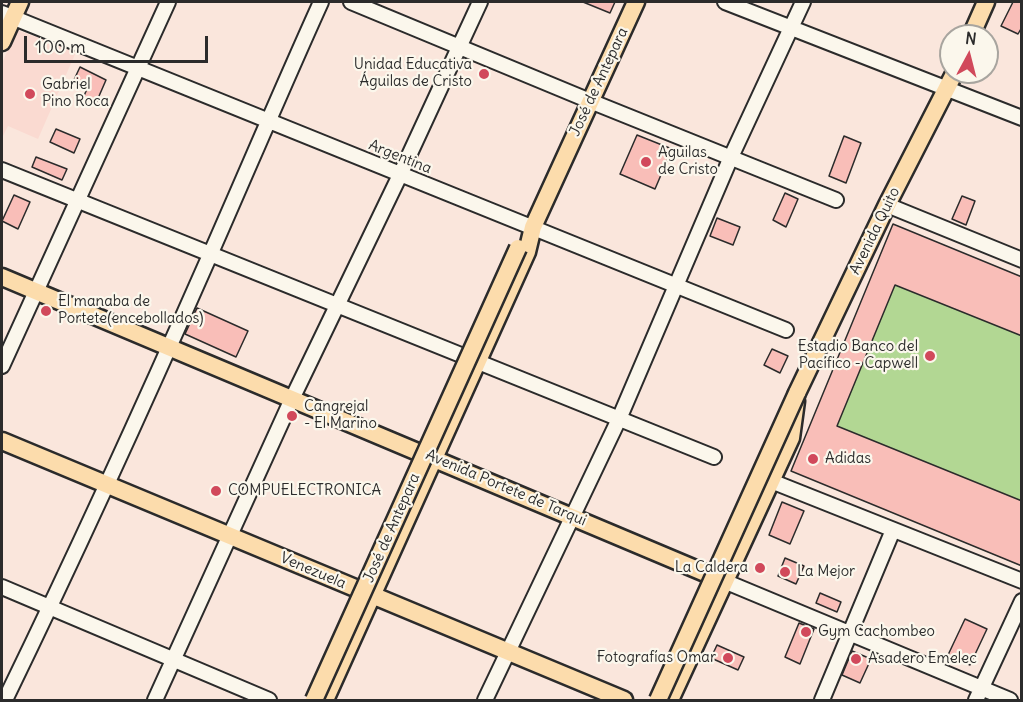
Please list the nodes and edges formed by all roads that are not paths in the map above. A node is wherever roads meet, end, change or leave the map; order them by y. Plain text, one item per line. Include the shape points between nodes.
1 (20, 2) edge
2 (168, 2) edge
3 (321, 2) edge
4 (351, 2) edge
5 (480, 2) edge
6 (636, 2) edge
7 (726, 2) edge
8 (803, 2) edge
9 (986, 2) edge
10 (6, 13) edge
11 (976, 24) edge
12 (791, 28) junction
13 (2, 42) edge
14 (459, 47) junction
15 (137, 68) junction
16 (950, 84) edge
17 (948, 88) junction
18 (590, 101) junction
19 (1022, 118) edge
20 (267, 121) junction
21 (731, 156) junction
22 (2, 170) edge
23 (400, 175) junction
24 (836, 200) dead end
25 (77, 201) junction
26 (887, 205) junction
27 (533, 227) junction
28 (210, 254) junction
29 (1022, 260) edge
30 (2, 277) edge
31 (676, 286) junction
32 (35, 292) junction
33 (336, 305) junction
34 (786, 330) dead end
35 (168, 347) junction
36 (477, 362) junction
37 (2, 366) edge
38 (797, 392) junction
39 (292, 399) junction
40 (619, 419) junction
41 (2, 441) edge
42 (714, 457) dead end
43 (435, 458) junction
44 (771, 481) junction
45 (106, 485) junction
46 (572, 516) junction
47 (893, 530) junction
48 (229, 536) junction
49 (724, 581) junction
50 (1022, 581) edge
51 (2, 586) edge
52 (372, 596) junction
53 (1022, 601) edge
54 (50, 607) junction
55 (850, 633) junction
56 (507, 652) junction
57 (174, 659) junction
58 (979, 694) edge
59 (5, 700) edge
60 (155, 700) edge
61 (269, 700) edge
62 (314, 700) edge
63 (325, 700) edge
64 (485, 700) edge
65 (624, 700) edge
66 (658, 700) edge
67 (670, 700) edge
68 (822, 700) edge
69 (1010, 700) edge

1 - 10 main road
2 - 15 street
3 - 20 street
4 - 14 street
5 - 14 street
6 - 18 main road, José de Antepara
7 - 12 street
8 - 12 street
9 - 11 main road
10 - 13 main road
10 - 15 street, Argentina
12 - 17 street
12 - 21 street
14 - 18 street
14 - 23 street
15 - 20 street, Argentina
15 - 25 street
16 - 17 main road, Avenida Quito
17 - 19 street
17 - 26 main road, Avenida Quito
18 - 21 street
18 - 27 main road, José de Antepara
20 - 23 street, Argentina
20 - 28 street
21 - 24 street
21 - 31 street
22 - 25 street
23 - 27 street, Argentina
23 - 33 street
25 - 28 street
25 - 32 street
26 - 29 street
26 - 38 main road, Avenida Quito
27 - 31 street, Argentina
27 - 36 main road, José de Antepara via 528,252
27 - 62 main road, José de Antepara, bridge via 518,248
28 - 33 street
28 - 35 street
30 - 32 main road, Avenida Portete de Tarqui
31 - 34 street, Argentina
31 - 40 street
32 - 35 main road, Avenida Portete de Tarqui
32 - 37 street
33 - 36 street
33 - 39 street
35 - 39 main road, Avenida Portete de Tarqui
35 - 45 street
36 - 40 street
36 - 43 main road, José de Antepara
38 - 44 main road, Avenida Quito via 791,438
38 - 66 main road, Avenida Quito, bridge
39 - 43 main road, Avenida Portete de Tarqui
39 - 48 street
40 - 42 street
40 - 46 street
41 - 45 main road, Venezuela
43 - 46 main road, Avenida Portete de Tarqui
43 - 52 main road, José de Antepara
44 - 47 street
44 - 49 main road, Avenida Quito
45 - 48 main road, Venezuela
45 - 54 street
46 - 49 main road, Avenida Portete de Tarqui
46 - 56 street
47 - 50 street
47 - 55 street
48 - 52 main road, Venezuela
48 - 57 street
49 - 55 street, Avenida Portete de Tarqui
49 - 67 main road, Avenida Quito
51 - 54 street
52 - 56 main road, Venezuela
52 - 63 main road, José de Antepara
53 - 58 street
54 - 57 street
54 - 59 street
55 - 58 street, Avenida Portete de Tarqui
55 - 68 street
56 - 64 street
56 - 65 main road, Venezuela
57 - 60 street
57 - 61 street
58 - 69 street, Avenida Portete de Tarqui

